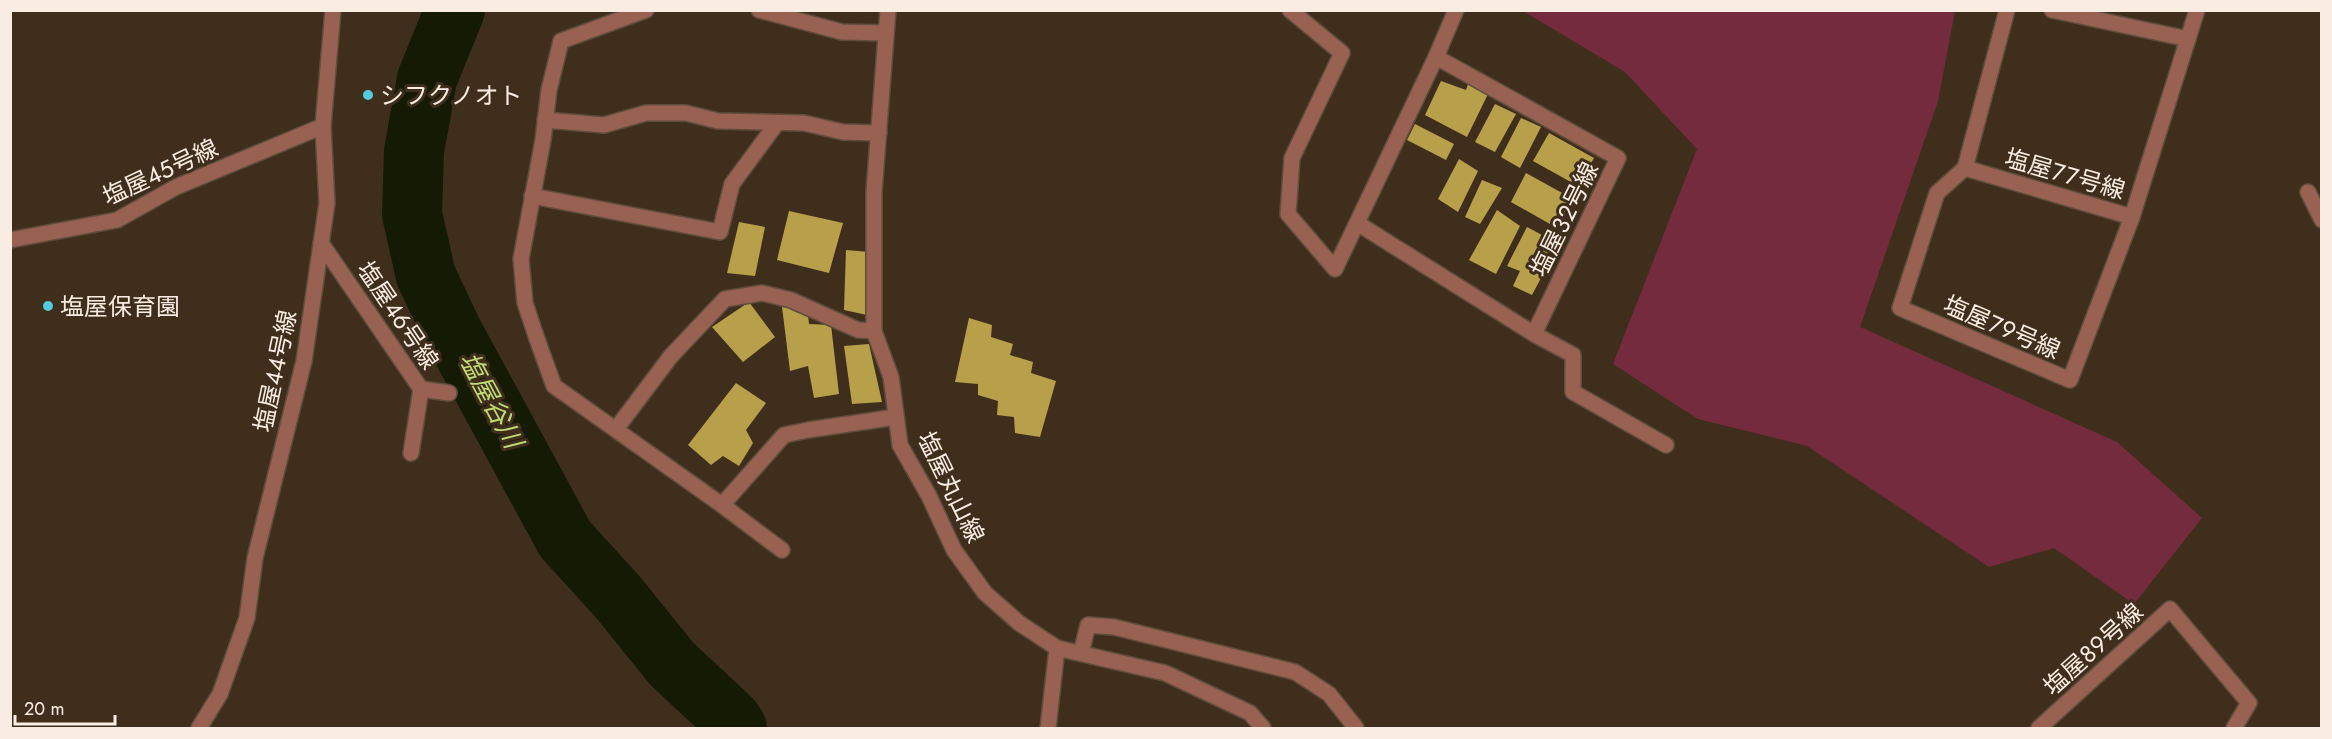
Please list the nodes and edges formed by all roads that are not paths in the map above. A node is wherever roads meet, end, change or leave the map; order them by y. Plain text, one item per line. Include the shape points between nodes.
1 (333, 10) edge
2 (646, 10) edge
3 (759, 10) edge
4 (888, 10) edge
5 (1290, 10) edge
6 (1456, 10) edge
7 (2007, 10) edge
8 (2052, 10) edge
9 (2197, 10) edge
10 (886, 33) junction
11 (2188, 39) junction
12 (1436, 57) junction
13 (545, 120) junction
14 (777, 123) junction
15 (323, 126) junction
16 (879, 133) junction
17 (1965, 168) junction
18 (2308, 192) dead end
19 (532, 196) junction
20 (2132, 217) junction
21 (2322, 220) edge
22 (1357, 223) junction
23 (10, 240) edge
24 (321, 243) junction
25 (874, 331) junction
26 (1534, 334) junction
27 (421, 389) junction
28 (449, 393) dead end
29 (897, 417) junction
30 (616, 429) junction
31 (1666, 445) dead end
32 (411, 453) dead end
33 (722, 506) junction
34 (782, 550) dead end
35 (1057, 648) junction
36 (1081, 653) junction
37 (200, 729) edge
38 (1048, 729) edge
39 (1263, 729) edge
40 (1356, 729) edge
41 (2039, 729) edge
42 (2234, 729) edge

1 - 15 street, 塩屋４４号線
2 - 13 street via 561,41
3 - 10 street via 842,32
4 - 10 street, 塩屋丸山線
5 - 22 street via 1342,53 1292,158 1288,214 1335,268
6 - 12 street
7 - 17 street
8 - 11 street
9 - 11 street, 塩屋７７号線
10 - 16 street, 塩屋丸山線
11 - 20 street, 塩屋７７号線
12 - 22 street
12 - 26 street, 塩屋３２号線 via 1618,158
13 - 14 street via 604,125 646,113 686,113 718,121
13 - 19 street
14 - 16 street
14 - 19 street via 732,184 720,232
15 - 23 street, 塩屋４５号線 via 176,187 117,220
15 - 24 street, 塩屋４４号線 via 327,203
16 - 25 street, 塩屋丸山線 via 874,192
17 - 20 street, 塩屋７７号線
17 - 20 street, 塩屋７９号線 via 1937,193 1900,308 2070,380
18 - 21 street
19 - 30 street via 521,259 525,303 554,386
22 - 26 street
24 - 27 street, 塩屋４６号線
24 - 37 street, 塩屋４４号線 via 304,361 255,558 247,618 220,694
25 - 29 street, 塩屋丸山線 via 891,377
25 - 30 street via 858,330 790,300 762,293 725,300 671,356
26 - 31 street via 1573,355 1573,392
27 - 28 street
27 - 32 street, 塩屋４６号線
29 - 33 street via 784,435
29 - 35 street, 塩屋丸山線 via 900,445 954,550 985,593
30 - 33 street
33 - 34 street
35 - 36 street, 塩屋丸山線
35 - 38 street
36 - 39 street, 塩屋丸山線 via 1165,673 1250,713
36 - 40 street via 1088,625 1105,626 1295,672 1329,694
41 - 42 street, 塩屋８９号線 via 2170,609 2249,703

